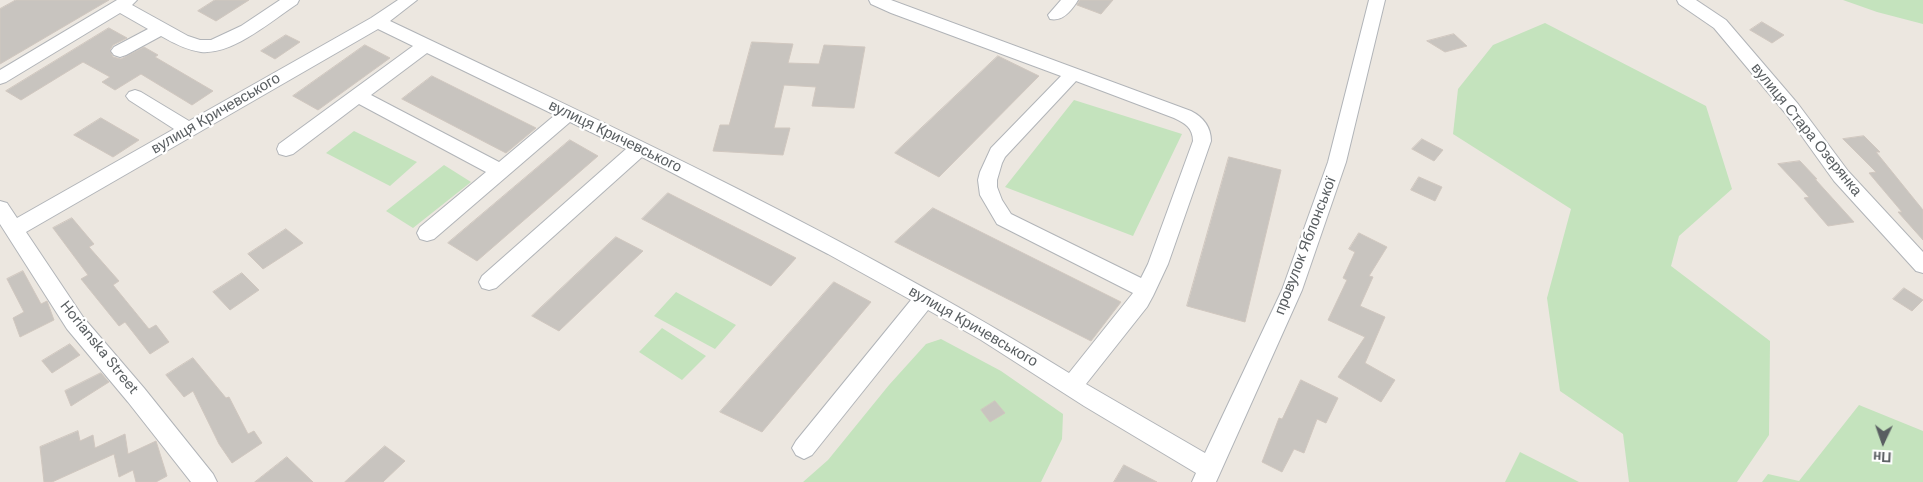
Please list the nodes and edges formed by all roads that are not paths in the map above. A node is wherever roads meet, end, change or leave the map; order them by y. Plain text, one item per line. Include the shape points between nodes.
1 (291, 0) edge
2 (409, 0) edge
3 (877, 0) edge
4 (1070, 0) edge
5 (1377, 0) edge
6 (1685, 0) edge
7 (125, 3) edge
8 (1056, 15) dead end
9 (377, 22) junction
10 (161, 29) junction
11 (425, 46) junction
12 (120, 51) dead end
13 (1074, 73) junction
14 (0, 78) edge
15 (135, 96) dead end
16 (358, 96) junction
17 (568, 114) junction
18 (188, 129) junction
19 (640, 148) junction
20 (286, 149) dead end
21 (500, 171) junction
22 (0, 208) edge
23 (14, 229) junction
24 (427, 233) dead end
25 (1923, 265) edge
26 (489, 282) dead end
27 (1146, 290) junction
28 (925, 298) junction
29 (1071, 386) junction
30 (804, 448) dead end
31 (1208, 475) edge
32 (205, 482) edge

1 - 10 street via 218,45 201,47
2 - 9 street
3 - 13 street
4 - 8 street
5 - 31 street, провулок Яблонської via 1337,162 1318,217 1292,290
6 - 25 street, вулиця Стара Озерянка via 1720,24 1842,176
7 - 10 street
7 - 14 street
9 - 11 street, вулиця Кричевського
9 - 18 street, вулиця Кричевського
10 - 12 street
11 - 16 street
11 - 17 street, вулиця Кричевського
13 - 27 street via 1180,113 1196,122 1203,135
13 - 27 street via 998,153 989,169 986,186 992,203 1004,219
15 - 18 street
16 - 20 street
16 - 21 street
17 - 19 street, вулиця Кричевського
17 - 21 street
18 - 23 street, вулиця Кричевського
19 - 26 street
19 - 28 street, вулиця Кричевського
21 - 24 street
22 - 23 street, Horianska Street
23 - 32 street, Horianska Street via 75,323
27 - 29 street via 1137,307
28 - 29 street, вулиця Кричевського
28 - 30 street
29 - 31 street, вулиця Кричевського

